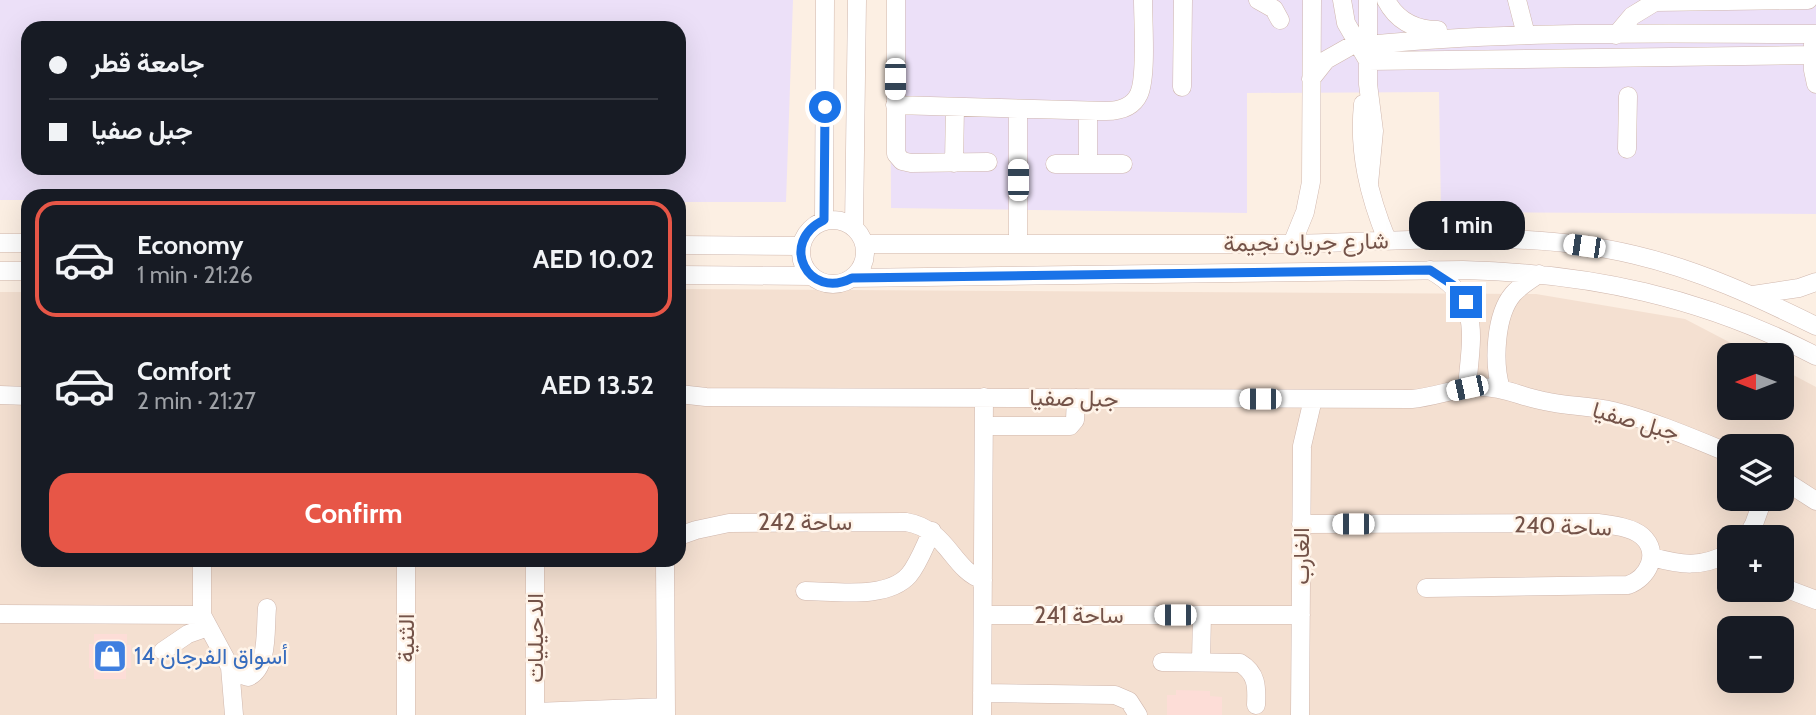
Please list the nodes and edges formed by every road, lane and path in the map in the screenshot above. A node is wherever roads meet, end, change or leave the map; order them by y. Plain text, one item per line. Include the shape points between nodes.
1 (825, 0) edge
2 (857, 0) edge
3 (896, 0) edge
4 (1143, 0) edge
5 (1183, 0) edge
6 (1312, 0) edge
7 (1342, 0) edge
8 (1367, 0) edge
9 (1386, 0) edge
10 (1517, 0) edge
11 (1808, 0) edge
12 (1262, 1) edge
13 (1280, 20) dead end
14 (1814, 34) edge
15 (1526, 35) junction
16 (1616, 35) junction
17 (1497, 36) junction
18 (1364, 50) junction
19 (1814, 55) edge
20 (1311, 79) junction
21 (1816, 84) edge
22 (1182, 87) dead end
23 (1628, 96) dead end
24 (895, 105) junction
25 (954, 107) junction
26 (1018, 109) junction
27 (1088, 111) junction
28 (1627, 149) dead end
29 (988, 162) dead end
30 (954, 163) junction
31 (1055, 164) dead end
32 (1088, 164) junction
33 (1123, 164) dead end
34 (824, 220) junction
35 (854, 227) junction
36 (1387, 240) junction
37 (0, 243) edge
38 (21, 243) edge
39 (864, 244) junction
40 (1018, 244) junction
41 (1292, 244) junction
42 (686, 245) edge
43 (801, 246) junction
44 (1430, 270) junction
45 (0, 271) edge
46 (21, 271) edge
47 (1539, 274) junction
48 (686, 275) edge
49 (812, 276) junction
50 (852, 278) junction
51 (1816, 282) edge
52 (1753, 295) junction
53 (1816, 326) edge
54 (1816, 356) edge
55 (1467, 388) junction
56 (1501, 388) junction
57 (0, 395) edge
58 (686, 395) edge
59 (21, 396) edge
60 (984, 397) junction
61 (1076, 398) junction
62 (1313, 399) junction
63 (984, 426) junction
64 (1717, 448) edge
65 (1794, 487) edge
66 (1816, 501) edge
67 (1301, 524) junction
68 (932, 531) junction
69 (686, 534) edge
70 (1651, 557) junction
71 (1717, 558) edge
72 (202, 567) edge
73 (406, 567) edge
74 (535, 567) edge
75 (665, 567) edge
76 (983, 580) junction
77 (1426, 588) dead end
78 (805, 591) dead end
79 (1794, 592) edge
80 (1816, 600) edge
81 (267, 608) dead end
82 (0, 614) edge
83 (983, 615) junction
84 (1202, 615) junction
85 (1301, 615) junction
86 (205, 621) junction
87 (163, 652) dead end
88 (1201, 661) junction
89 (1162, 662) dead end
90 (230, 667) junction
91 (982, 693) junction
92 (1256, 705) dead end
93 (666, 711) edge
94 (535, 713) edge
95 (233, 715) edge
96 (406, 715) edge
97 (982, 715) edge
98 (1138, 715) edge
99 (1300, 715) edge

1 - 34 street
2 - 35 street
3 - 24 street
4 - 27 street via 1139,93 1122,109
5 - 22 street
6 - 20 street
7 - 18 street via 1346,23
8 - 18 street
9 - 17 street via 1399,18 1418,28
10 - 15 street
11 - 16 street via 1655,2 1632,16
12 - 13 street
14 - 16 street
14 - 19 street
15 - 16 street
15 - 17 street
17 - 18 street via 1442,37
18 - 19 street
18 - 20 street via 1345,47 1326,60
18 - 36 street via 1368,84 1361,131 1363,158 1372,204
19 - 21 street
20 - 41 street via 1310,192
23 - 28 street
24 - 25 street
24 - 30 street via 898,158 911,163
25 - 26 street
25 - 30 street
26 - 27 street
26 - 40 street
27 - 32 street
29 - 30 street
31 - 32 street
32 - 33 street
34 - 35 street via 840,220
34 - 43 street via 809,230
35 - 39 street
36 - 41 street, شارع جريان نجيمة
36 - 52 street, شارع جريان نجيمة via 1523,240 1601,248 1671,264
37 - 38 street
39 - 40 street, شارع جريان نجيمة
39 - 50 street via 863,263
40 - 41 street, شارع جريان نجيمة
42 - 43 street
43 - 49 street via 802,263
44 - 47 street, شارع جريان نجيمة
44 - 50 street, شارع جريان نجيمة
44 - 55 street via 1453,285 1469,310
45 - 46 street
47 - 54 street, شارع جريان نجيمة via 1667,296 1749,324
47 - 56 street via 1504,306 1496,363
48 - 49 street
49 - 50 street via 836,284
51 - 52 street
52 - 53 street, شارع جريان نجيمة
55 - 56 street, جبل صفيا
55 - 62 street, جبل صفيا via 1426,398
56 - 64 street, جبل صفيا via 1543,401 1634,416
57 - 59 street
58 - 60 street, جبل صفيا
60 - 61 street, جبل صفيا
60 - 63 street
61 - 62 street, جبل صفيا
61 - 63 street via 1075,420 1070,426
62 - 67 street, الغارب via 1302,446
63 - 76 street
65 - 66 street
67 - 70 street, ساحة 240 via 1598,523 1641,536
67 - 85 street, الغارب
68 - 69 street, ساحة 242 via 906,522 746,523
68 - 76 street via 971,574
68 - 78 street via 912,571 892,587
70 - 71 street via 1679,564
70 - 77 street via 1647,572 1628,585
72 - 86 street
73 - 96 street, الثنية
74 - 94 street, الدحيليات
75 - 93 street
76 - 83 street
79 - 80 street
81 - 90 street via 262,661 255,674 248,677
82 - 86 street
83 - 84 street, ساحة 241
83 - 91 street
84 - 85 street, ساحة 241
84 - 88 street
85 - 99 street, الغارب
86 - 87 street
86 - 90 street
88 - 89 street
88 - 92 street via 1233,661 1245,666 1256,682
90 - 95 street
91 - 97 street
91 - 98 street via 1115,695 1129,701
93 - 94 street

